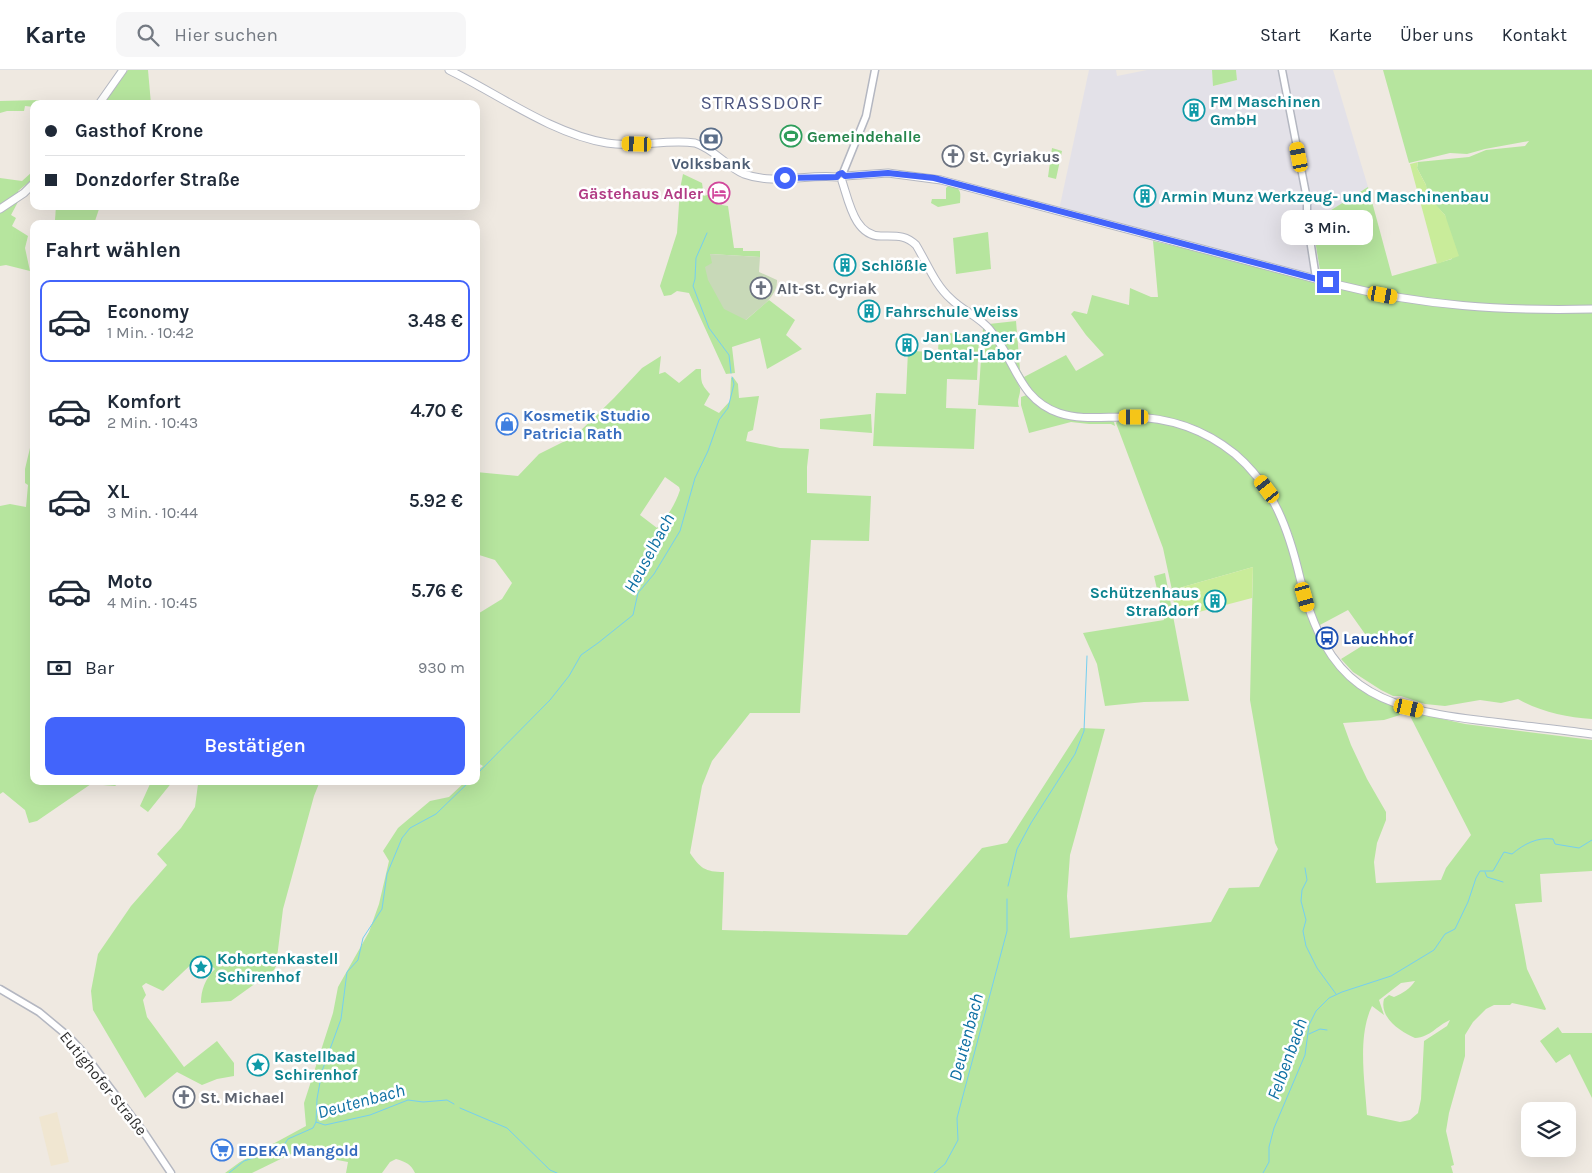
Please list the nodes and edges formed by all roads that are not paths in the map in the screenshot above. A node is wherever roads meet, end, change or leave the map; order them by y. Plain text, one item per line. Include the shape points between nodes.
1 (449, 70) edge
2 (875, 70) edge
3 (1282, 70) edge
4 (121, 73) edge
5 (102, 100) edge
6 (842, 177) junction
7 (30, 187) edge
8 (0, 209) edge
9 (1316, 278) junction
10 (1592, 309) edge
11 (1592, 734) edge
12 (0, 989) edge
13 (171, 1173) edge

1 - 6 main road via 562,130 588,138 608,143 695,143 715,152 739,171 760,178
2 - 6 street via 866,116
3 - 9 street via 1307,199
4 - 5 main road
6 - 9 main road via 888,173 941,180
6 - 11 main road via 856,221 863,230 876,236 897,235 911,240 946,295 986,325 1004,349 1026,390 1045,406 1075,416 1147,418 1180,424 1222,445 1253,471 1286,525 1318,635 1345,672 1366,689 1390,703 1428,713
7 - 8 main road
9 - 10 main road via 1394,297 1458,306
12 - 13 street, Eutighofer Straße via 40,1012 76,1044 146,1134

